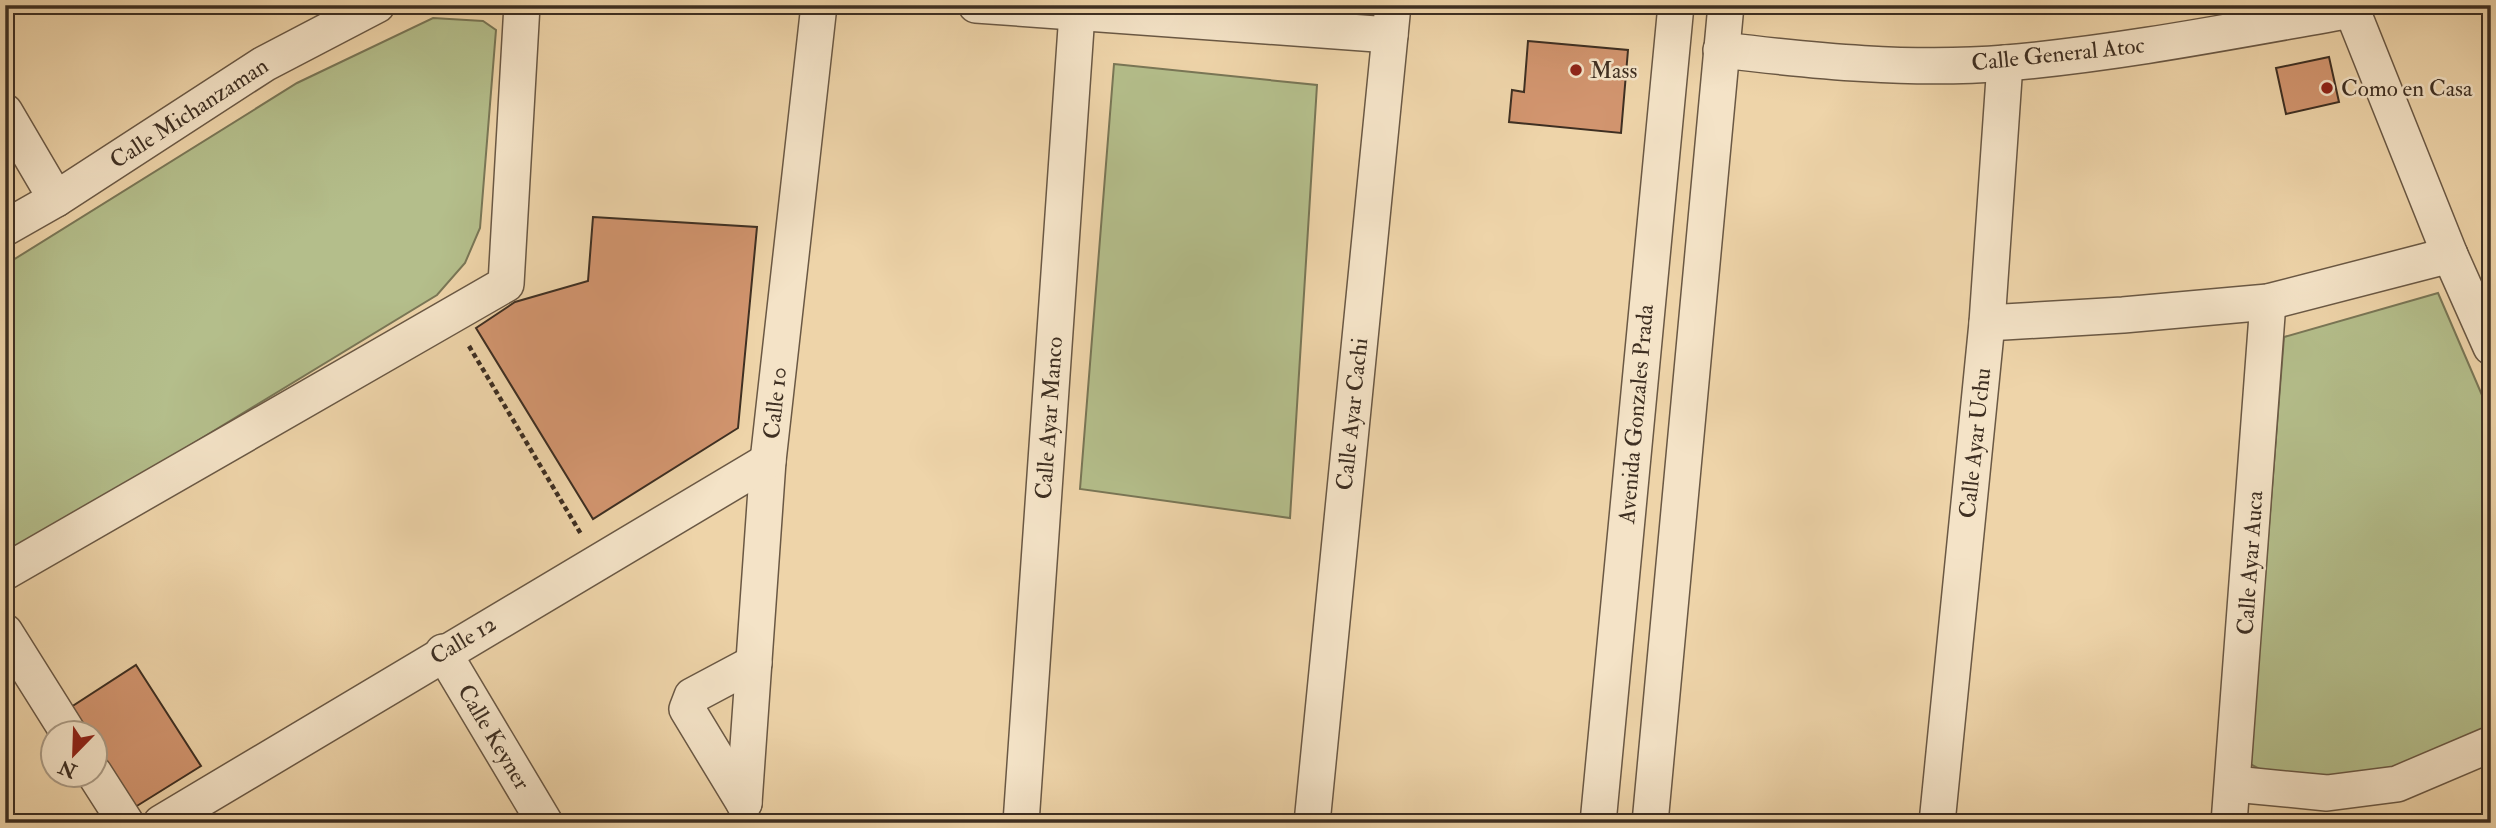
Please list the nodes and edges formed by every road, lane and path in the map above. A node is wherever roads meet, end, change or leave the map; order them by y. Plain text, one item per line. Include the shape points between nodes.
1 (377, 5) edge
2 (522, 5) edge
3 (818, 5) edge
4 (976, 5) edge
5 (1676, 5) edge
6 (1726, 5) edge
7 (2351, 8) edge
8 (1077, 13) junction
9 (1392, 20) edge
10 (1721, 50) junction
11 (2005, 63) junction
12 (5, 112) edge
13 (57, 199) junction
14 (5, 228) edge
15 (2449, 255) junction
16 (2268, 302) junction
17 (451, 316) junction
18 (1987, 323) junction
19 (2491, 347) edge
20 (768, 461) junction
21 (598, 562) junction
22 (5, 572) edge
23 (5, 632) edge
24 (443, 652) junction
25 (754, 663) junction
26 (61, 720) edge
27 (2491, 744) edge
28 (2234, 784) junction
29 (105, 790) edge
30 (126, 823) edge
31 (160, 823) edge
32 (545, 823) edge
33 (1021, 823) edge
34 (1312, 823) edge
35 (1598, 823) edge
36 (1650, 823) edge
37 (1937, 823) edge
38 (2229, 823) edge

1 - 13 street, Calle Michanzaman via 264,64
2 - 17 street via 506,284
3 - 20 street, Calle 10
4 - 8 street
5 - 35 street, Avenida Gonzales Prada
6 - 10 street
7 - 11 street, Calle General Atoc via 2173,42
7 - 15 street
8 - 9 street
8 - 33 street, Calle Ayar Manco
9 - 34 street, Calle Ayar Cachi
10 - 11 street, Calle General Atoc via 1816,62
10 - 36 street
11 - 18 street, Calle Ayar Uchu
12 - 13 street
13 - 14 street, Calle Michanzaman
15 - 16 street
15 - 19 street
16 - 18 street
16 - 28 street, Calle Ayar Auca
17 - 21 path
17 - 22 street
18 - 37 street, Calle Ayar Uchu
20 - 21 street, Calle 12
20 - 25 street, Calle 10
21 - 24 street, Calle 12
23 - 26 street
24 - 31 street, Calle 12
24 - 32 street, Calle Keyner
25 - 25 street, Calle 10 via 744,803 687,702
27 - 28 street via 2397,784 2328,793
28 - 38 street, Calle Ayar Auca
29 - 30 street

